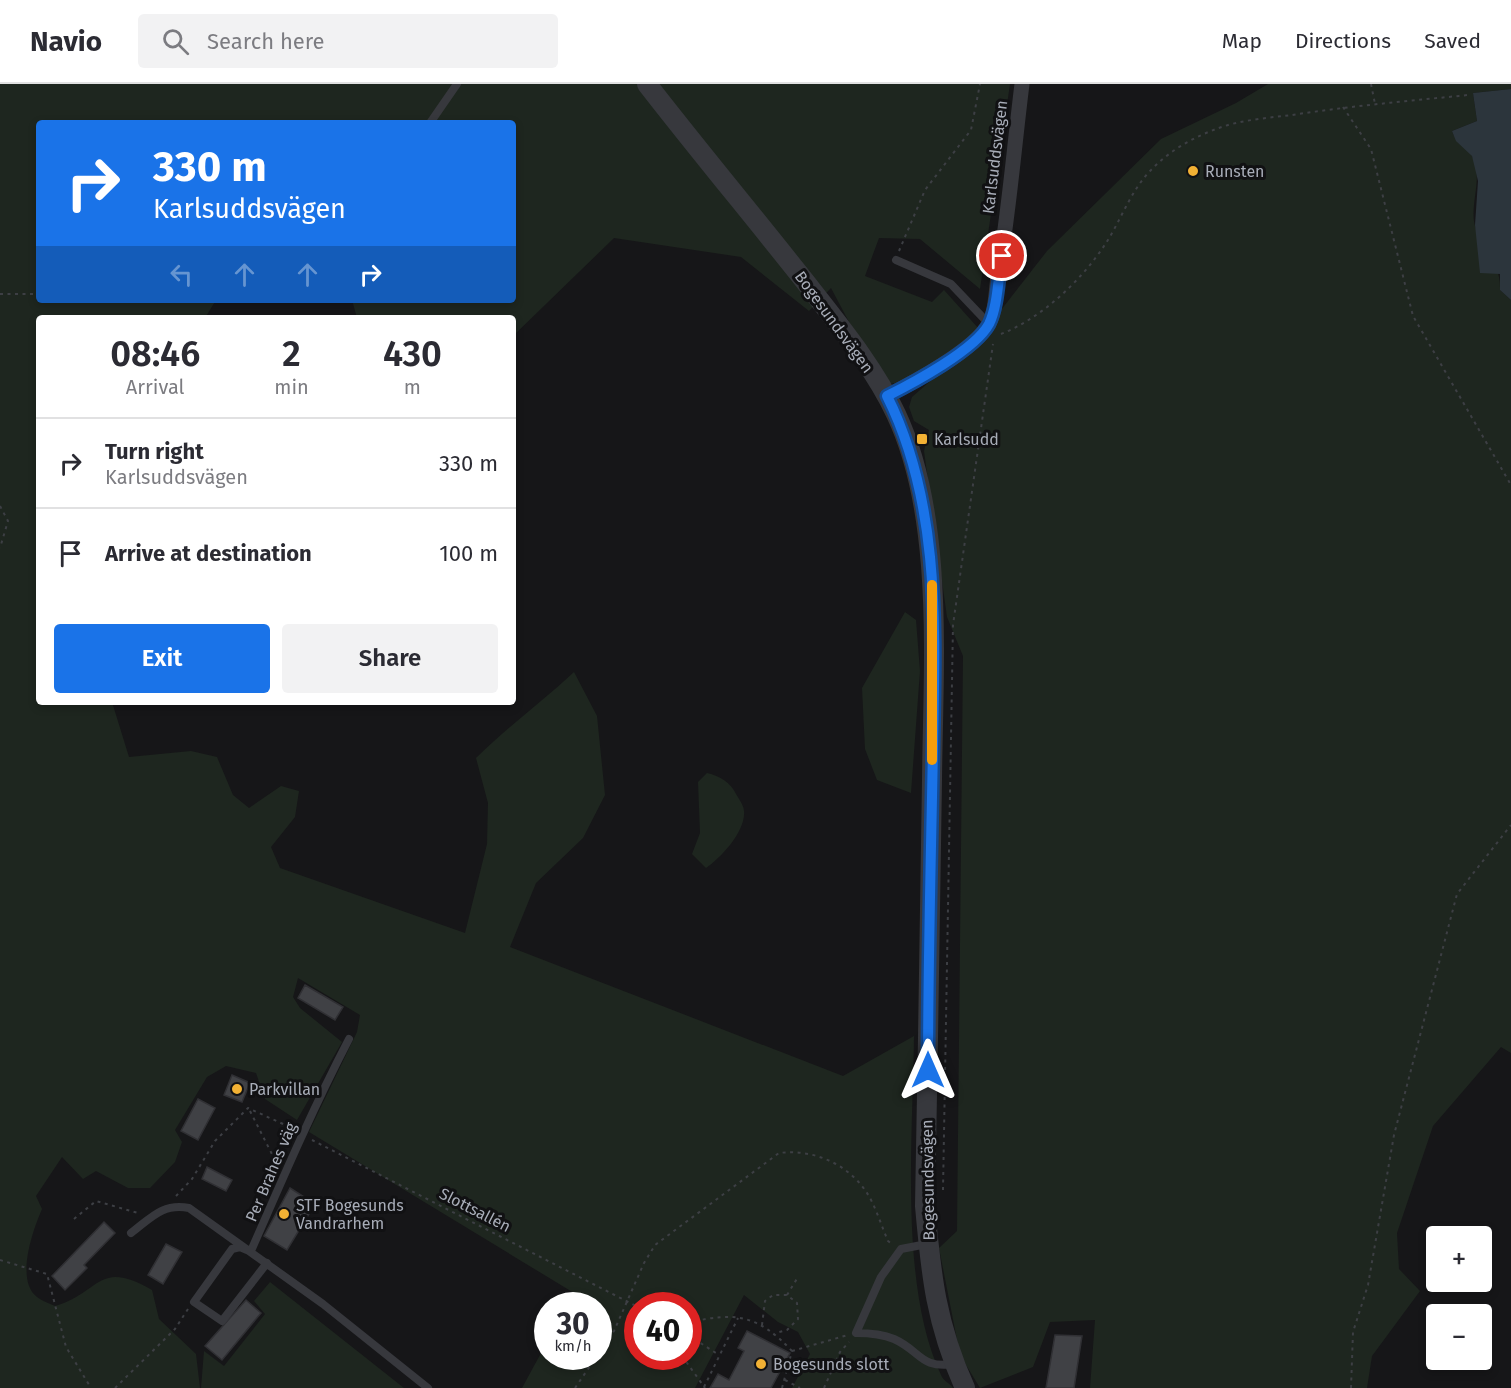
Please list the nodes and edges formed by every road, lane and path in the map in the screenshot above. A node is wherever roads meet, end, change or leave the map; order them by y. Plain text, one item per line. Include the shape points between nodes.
1 (458, 84) edge
2 (647, 84) edge
3 (980, 84) edge
4 (1022, 84) edge
5 (1371, 84) edge
6 (1468, 95) dead end
7 (1375, 104) junction
8 (1343, 107) junction
9 (432, 120) edge
10 (896, 260) joint
11 (0, 294) edge
12 (36, 294) edge
13 (991, 329) junction
14 (887, 396) junction
15 (1511, 485) edge
16 (0, 506) edge
17 (0, 548) edge
18 (1511, 825) edge
19 (349, 1039) dead end
20 (248, 1108) junction
21 (301, 1134) junction
22 (285, 1179) junction
23 (943, 1197) dead end
24 (156, 1214) junction
25 (74, 1219) dead end
26 (132, 1233) dead end
27 (928, 1244) junction
28 (901, 1249) junction
29 (251, 1251) junction
30 (0, 1260) edge
31 (267, 1263) junction
32 (798, 1277) dead end
33 (631, 1292) edge
34 (787, 1295) junction
35 (624, 1300) edge
36 (194, 1302) junction
37 (624, 1308) edge
38 (738, 1318) junction
39 (702, 1320) edge
40 (762, 1325) junction
41 (775, 1333) junction
42 (856, 1333) junction
43 (702, 1344) edge
44 (792, 1351) junction
45 (719, 1355) junction
46 (954, 1364) junction
47 (692, 1370) edge
48 (785, 1380) junction
49 (704, 1387) edge
50 (91, 1388) edge
51 (115, 1388) edge
52 (428, 1388) edge
53 (575, 1388) edge
54 (782, 1388) edge
55 (800, 1388) edge
56 (824, 1388) edge
57 (965, 1388) edge
58 (1351, 1388) edge

1 - 9 lane
2 - 14 street, Bogesundsvägen via 827,310
3 - 10 path via 971,130 925,190
4 - 13 street, Karlsuddsvägen
5 - 7 path
6 - 7 path
7 - 8 path
8 - 13 path via 1218,128 1172,152 1150,171 1106,243 1056,299 1016,328
8 - 15 path via 1371,149 1413,316
10 - 13 lane via 951,284
11 - 12 path
13 - 14 street via 919,380
13 - 23 path via 992,358 953,625
14 - 27 street, Bogesundsvägen via 918,479 932,580 934,689 925,1206
16 - 17 path via 8,521
18 - 58 path via 1457,894 1394,1135 1368,1285 1353,1332
19 - 21 lane, Per Brahes väg
20 - 21 path, Slottsallén
20 - 22 path
20 - 24 path via 214,1141 184,1190
21 - 22 lane, Per Brahes väg
21 - 35 path, Slottsallén
22 - 29 lane, Per Brahes väg
24 - 25 path via 118,1209 96,1201
24 - 26 lane, Per Brahes väg
24 - 29 lane, Per Brahes väg via 174,1205 189,1208
27 - 28 lane
27 - 46 street, Bogesundsvägen via 935,1302
28 - 33 path via 888,1242 865,1190 846,1171 830,1159 795,1150 778,1153 655,1245
28 - 42 lane via 880,1276
29 - 31 lane, Per Brahes väg
29 - 36 lane via 232,1249
30 - 50 path via 46,1274 66,1347
31 - 36 lane via 222,1321
31 - 52 lane, Per Brahes väg
32 - 34 path
34 - 40 path via 773,1295 765,1301
34 - 41 path via 796,1303 798,1319 787,1330
36 - 51 path via 175,1329
37 - 53 path via 602,1353
38 - 39 path via 720,1315
38 - 40 path
38 - 45 path
40 - 41 path
41 - 44 path
42 - 44 path
42 - 46 lane via 895,1339 926,1364
42 - 56 path via 840,1352
43 - 45 path
44 - 48 path
45 - 49 path
46 - 57 street, Bogesundsvägen
47 - 49 path
48 - 54 path
48 - 55 path

